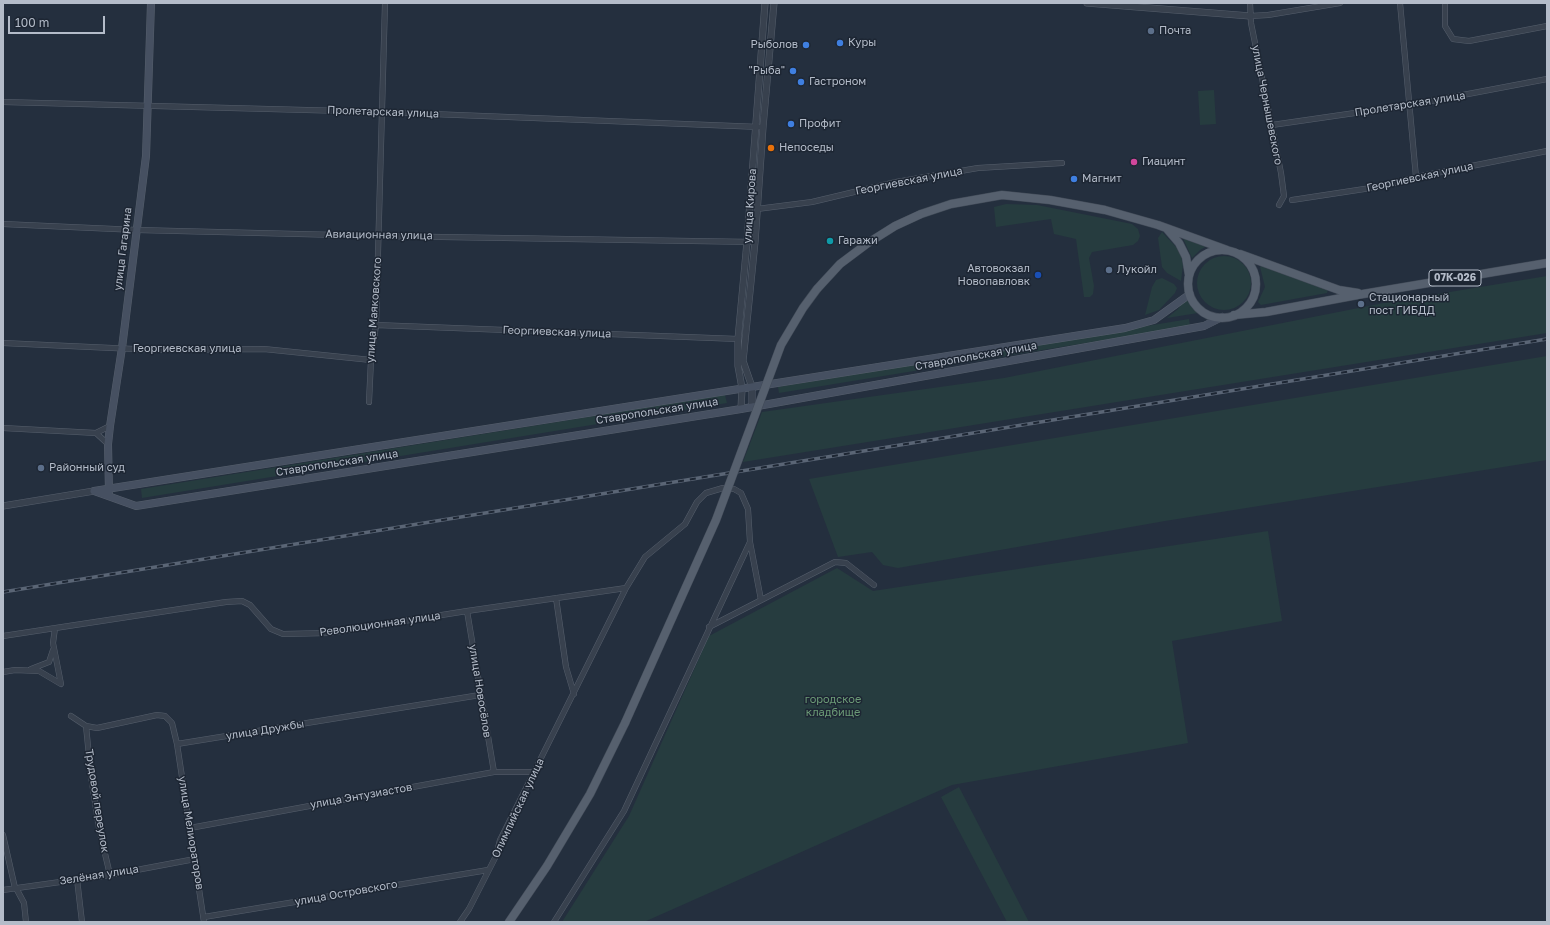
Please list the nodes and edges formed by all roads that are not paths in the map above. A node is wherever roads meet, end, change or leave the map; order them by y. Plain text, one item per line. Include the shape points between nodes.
1 (151, 3) edge
2 (385, 3) edge
3 (765, 3) edge
4 (774, 3) edge
5 (1087, 3) edge
6 (1250, 3) edge
7 (1340, 3) edge
8 (1400, 3) edge
9 (1445, 3) edge
10 (1250, 16) junction
11 (1547, 26) edge
12 (1547, 80) edge
13 (3, 102) edge
14 (1410, 105) junction
15 (147, 107) junction
16 (382, 112) junction
17 (1272, 125) junction
18 (756, 127) junction
19 (763, 127) junction
20 (1547, 151) edge
21 (1062, 163) dead end
22 (1416, 177) junction
23 (1292, 200) dead end
24 (1279, 205) dead end
25 (757, 209) junction
26 (3, 224) edge
27 (1166, 228) junction
28 (137, 230) junction
29 (379, 236) junction
30 (747, 242) junction
31 (755, 242) junction
32 (1227, 250) junction
33 (1236, 253) junction
34 (1547, 263) edge
35 (1189, 275) junction
36 (1190, 294) junction
37 (1362, 294) junction
38 (1234, 315) junction
39 (1222, 318) junction
40 (376, 325) junction
41 (738, 338) junction
42 (3, 343) edge
43 (122, 348) junction
44 (371, 360) junction
45 (752, 387) junction
46 (742, 388) junction
47 (369, 402) dead end
48 (752, 407) junction
49 (742, 409) junction
50 (110, 426) junction
51 (3, 428) edge
52 (96, 433) junction
53 (108, 444) junction
54 (109, 488) junction
55 (94, 491) junction
56 (109, 496) junction
57 (3, 506) edge
58 (750, 542) junction
59 (874, 585) dead end
60 (626, 588) junction
61 (556, 598) junction
62 (761, 600) junction
63 (467, 611) junction
64 (709, 627) junction
65 (55, 628) junction
66 (3, 636) edge
67 (53, 643) junction
68 (29, 670) junction
69 (3, 672) edge
70 (574, 694) junction
71 (480, 695) junction
72 (71, 716) dead end
73 (86, 726) junction
74 (177, 744) junction
75 (494, 772) junction
76 (533, 772) junction
77 (190, 828) junction
78 (3, 835) edge
79 (195, 859) junction
80 (488, 870) junction
81 (110, 875) junction
82 (77, 879) junction
83 (16, 888) junction
84 (3, 890) edge
85 (204, 920) edge
86 (26, 922) edge
87 (82, 922) edge
88 (460, 922) edge
89 (509, 922) edge
90 (554, 922) edge

1 - 15 main road, улица Гагарина
2 - 16 street, улица Маяковского
3 - 18 street, улица Кирова
4 - 19 street, улица Кирова
5 - 10 street
6 - 10 street, улица Чернышевского
7 - 10 street
8 - 14 street
9 - 11 street via 1445,26 1452,39 1469,41
10 - 17 street, улица Чернышевского
12 - 14 street, Пролетарская улица
13 - 15 street, Пролетарская улица
14 - 17 street, Пролетарская улица
14 - 22 street
15 - 16 street, Пролетарская улица
15 - 28 main road, улица Гагарина via 146,156
16 - 18 street, Пролетарская улица
16 - 29 street, улица Маяковского
17 - 24 street, улица Чернышевского via 1284,196
18 - 19 street, Пролетарская улица
18 - 30 street, улица Кирова
19 - 25 street, улица Кирова
20 - 22 street, Георгиевская улица
21 - 25 street, Георгиевская улица via 978,168 896,182 812,202
22 - 23 street, Георгиевская улица via 1384,186
25 - 31 street, улица Кирова
26 - 28 street, Авиационная улица
27 - 32 main road
27 - 35 main road via 1179,243 1186,257
27 - 89 main road, bridge via 1105,210 1002,195 976,198 920,214 895,226 840,264 803,308 781,345 716,520 626,723 586,800 547,866
28 - 29 street, Авиационная улица
28 - 43 main road, улица Гагарина
29 - 30 street, Авиационная улица
29 - 40 street, улица Маяковского
30 - 31 street, Авиационная улица
30 - 41 street, улица Кирова
31 - 45 street, улица Кирова via 743,361
32 - 33 main road
32 - 35 main road via 1208,253 1193,266
33 - 37 main road, 07К-026 via 1339,290
33 - 38 main road via 1254,271 1256,284 1248,305
34 - 37 main road, 07К-026
35 - 36 main road
36 - 39 main road via 1203,311
36 - 45 main road, Ставропольская улица via 1154,320 1126,328
37 - 38 main road, 07К-026 via 1266,312
38 - 39 main road
39 - 48 main road, Ставропольская улица via 1196,327
40 - 41 street, Георгиевская улица
40 - 44 street, улица Маяковского
41 - 46 street, улица Кирова via 738,366
42 - 43 street, Георгиевская улица
43 - 44 street, Георгиевская улица via 264,349
43 - 50 main road, улица Гагарина
44 - 47 street, улица Маяковского
45 - 46 main road, Ставропольская улица
45 - 48 street, улица Кирова
46 - 49 street, улица Кирова
46 - 54 main road, Ставропольская улица
48 - 49 main road, Ставропольская улица
49 - 56 main road, Ставропольская улица via 136,506
50 - 52 street
50 - 53 main road, улица Гагарина
51 - 52 street
52 - 53 street
53 - 54 main road, улица Гагарина
54 - 55 main road, Ставропольская улица
54 - 56 main road, улица Гагарина
55 - 56 main road, Ставропольская улица
55 - 57 street, Ставропольская улица
58 - 60 street, Олимпийская улица via 748,509 741,493 723,488 706,493 697,502 685,524 645,557
58 - 62 street
58 - 64 street
59 - 62 street via 846,563 835,562
60 - 61 street, Революционная улица
60 - 70 street, Олимпийская улица
61 - 63 street, Революционная улица
61 - 70 street via 566,668
62 - 64 street
63 - 65 street, Революционная улица via 328,633 283,634 271,629 250,605 234,601
63 - 71 street, улица Новосёлов
64 - 90 street via 624,811
65 - 66 street, Революционная улица
65 - 67 street
67 - 68 street via 49,662
67 - 68 street via 61,684 39,671
68 - 69 street
70 - 76 street, Олимпийская улица
71 - 74 street, улица Дружбы
71 - 75 street, улица Новосёлов
72 - 73 street
73 - 74 street via 97,728 157,715 165,716 172,723
73 - 81 street, Трудовой переулок via 99,828
74 - 77 street, улица Мелиораторов
75 - 76 street, улица Энтузиастов
75 - 77 street, улица Энтузиастов
76 - 80 street, Олимпийская улица
77 - 79 street, улица Мелиораторов
78 - 83 street
79 - 81 street, Зелёная улица
79 - 85 street, улица Мелиораторов
80 - 85 street, улица Островского via 375,887
80 - 88 street, Олимпийская улица
81 - 82 street, Зелёная улица
82 - 83 street, Зелёная улица
82 - 87 street
83 - 84 street, Зелёная улица
83 - 86 street via 26,910

